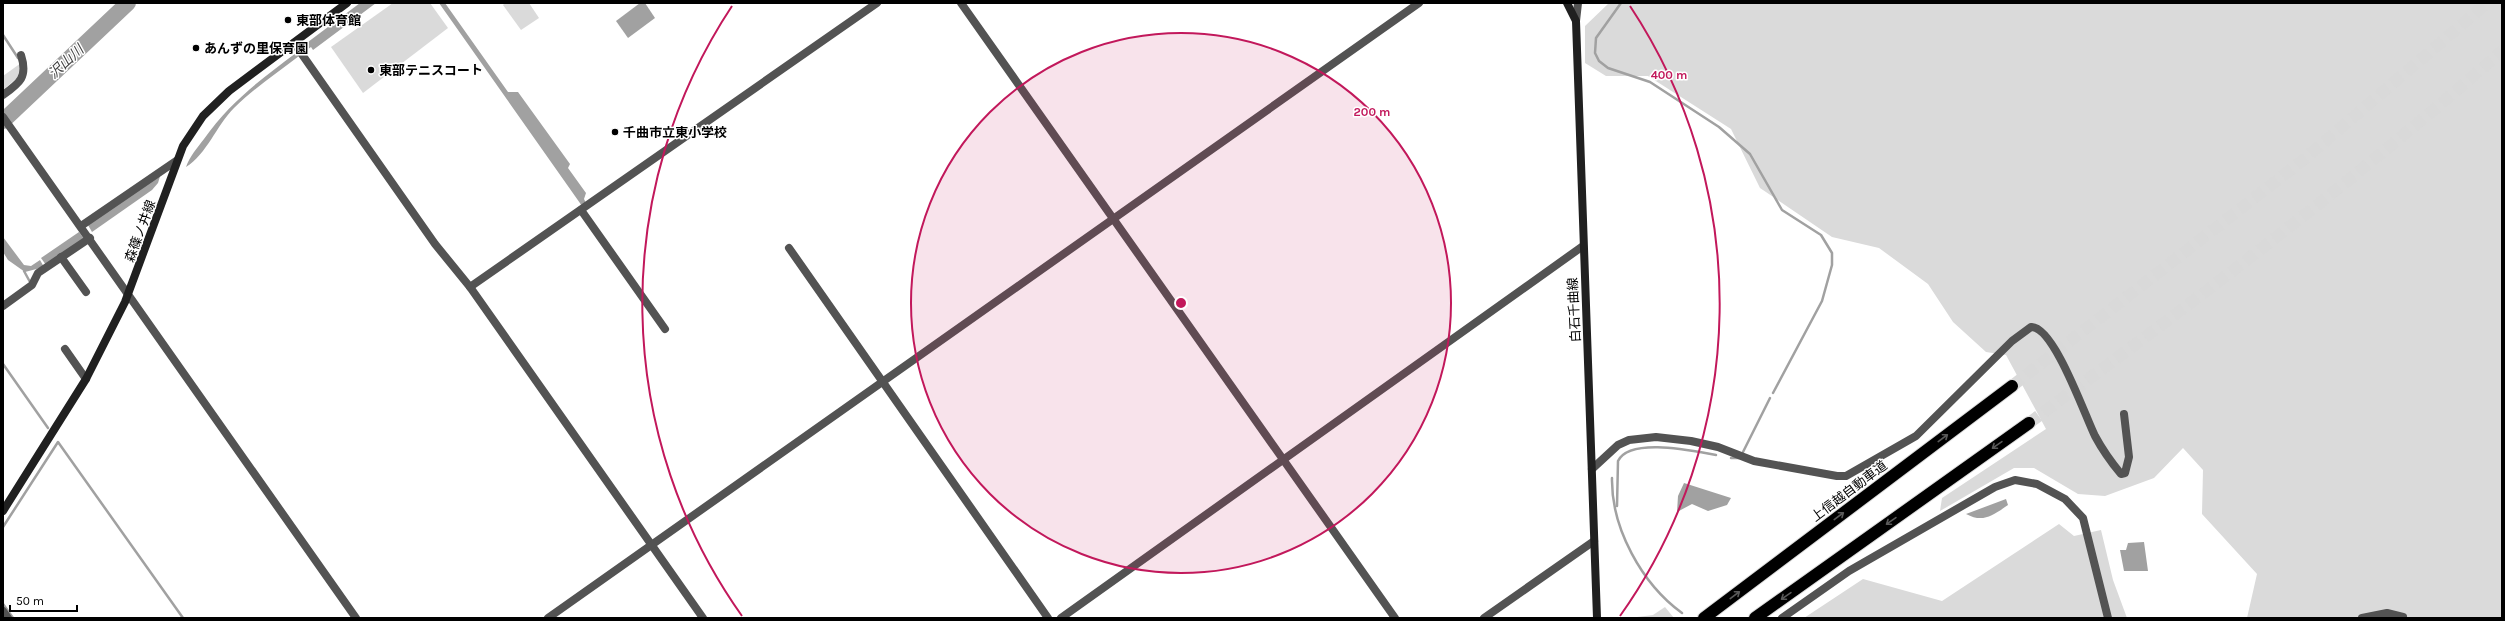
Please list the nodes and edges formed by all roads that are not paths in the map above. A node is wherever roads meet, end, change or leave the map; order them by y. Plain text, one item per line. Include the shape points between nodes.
1 (347, 3) edge
2 (877, 3) edge
3 (961, 3) edge
4 (1419, 3) edge
5 (1567, 3) edge
6 (1578, 3) edge
7 (1576, 21) junction
8 (294, 43) junction
9 (21, 55) dead end
10 (3, 96) edge
11 (3, 117) edge
12 (176, 161) junction
13 (581, 210) junction
14 (1113, 219) junction
15 (82, 227) junction
16 (89, 238) junction
17 (1583, 246) junction
18 (789, 248) dead end
19 (61, 257) junction
20 (470, 287) junction
21 (86, 292) dead end
22 (128, 295) junction
23 (3, 306) edge
24 (665, 329) dead end
25 (65, 349) dead end
26 (86, 379) junction
27 (883, 382) junction
28 (2012, 386) tunnel mouth
29 (2124, 414) dead end
30 (2029, 423) tunnel mouth
31 (1283, 460) junction
32 (1592, 469) junction
33 (3, 511) edge
34 (1594, 541) junction
35 (652, 545) junction
36 (3, 611) edge
37 (2403, 617) dead end
38 (8, 618) edge
39 (356, 618) edge
40 (548, 618) edge
41 (704, 618) edge
42 (1048, 618) edge
43 (1061, 618) edge
44 (1395, 618) edge
45 (1484, 618) edge
46 (1598, 618) edge
47 (1704, 618) edge
48 (1755, 618) edge
49 (1782, 618) edge
50 (2108, 618) edge
51 (2362, 618) edge

1 - 8 main road, 森篠ノ井線
2 - 13 street
3 - 14 street
4 - 14 street
5 - 7 main road, 白石千曲線
6 - 7 street
7 - 17 main road, 白石千曲線
8 - 12 main road, 森篠ノ井線 via 215,104 203,116
8 - 20 street via 435,244
9 - 10 street via 24,70 21,82
11 - 15 street
12 - 15 street
12 - 22 main road, 森篠ノ井線 via 156,224
13 - 20 street
13 - 24 street
14 - 27 street
14 - 31 street
15 - 16 street
16 - 19 street
16 - 22 street
17 - 31 street
17 - 32 main road, 白石千曲線
18 - 27 street
19 - 21 street
19 - 23 street via 38,273 32,286
20 - 35 street
22 - 26 main road, 森篠ノ井線
22 - 39 street
25 - 26 street
26 - 33 main road, 森篠ノ井線
27 - 35 street
27 - 42 street
47 -> 28 highway, 上信越自動車道
29 - 32 street via 2129,457 2125,473 2121,474 2095,435 2058,355 2041,330 2031,327 2012,340 1916,436 1846,476 1832,476 1754,461 1718,447 1656,437 1629,440 1618,445
30 -> 48 highway
31 - 43 street
31 - 44 street
32 - 34 main road, 白石千曲線
34 - 45 street
34 - 46 main road, 白石千曲線
35 - 40 street
35 - 41 street
36 - 38 street
37 - 51 street via 2386,613
49 - 50 street via 1849,571 1995,487 2014,480 2037,484 2065,498 2082,518

